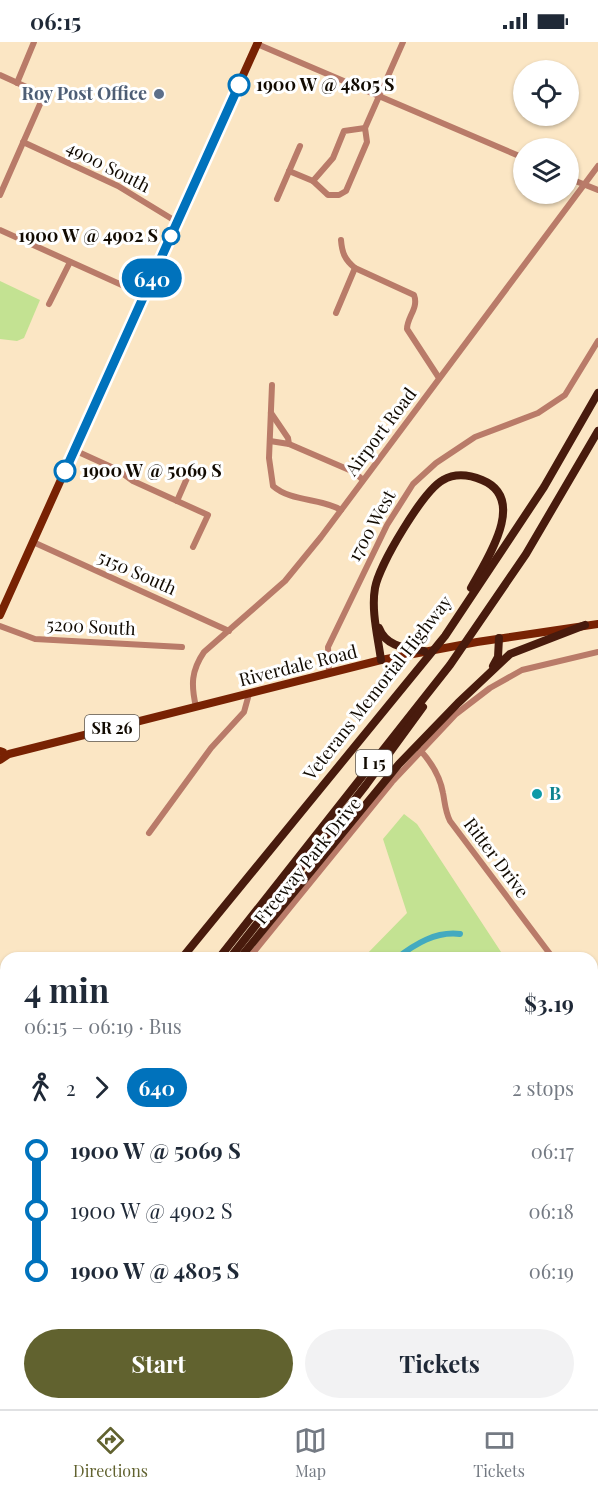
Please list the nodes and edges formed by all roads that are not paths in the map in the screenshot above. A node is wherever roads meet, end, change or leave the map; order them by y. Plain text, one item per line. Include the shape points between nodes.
1 (34, 42) edge
2 (403, 42) edge
3 (256, 43) edge
4 (0, 75) edge
5 (17, 82) junction
6 (380, 96) junction
7 (365, 128) junction
8 (23, 142) junction
9 (300, 146) dead end
10 (513, 153) edge
11 (598, 166) edge
12 (290, 171) junction
13 (313, 181) junction
14 (579, 182) edge
15 (584, 184) junction
16 (598, 190) edge
17 (0, 195) edge
18 (277, 199) dead end
19 (177, 222) junction
20 (0, 230) edge
21 (340, 240) dead end
22 (70, 262) junction
23 (355, 268) junction
24 (144, 295) junction
25 (49, 304) dead end
26 (336, 313) dead end
27 (598, 341) edge
28 (440, 378) junction
29 (272, 385) dead end
30 (598, 393) edge
31 (271, 413) junction
32 (598, 431) edge
33 (270, 441) junction
34 (289, 444) junction
35 (74, 450) junction
36 (192, 469) dead end
37 (363, 480) junction
38 (177, 501) junction
39 (341, 510) junction
40 (33, 542) junction
41 (193, 547) dead end
42 (0, 615) edge
43 (375, 619) junction
44 (598, 624) edge
45 (585, 625) junction
46 (0, 626) edge
47 (229, 631) junction
48 (445, 636) junction
49 (499, 638) junction
50 (182, 647) dead end
51 (424, 651) junction
52 (598, 652) edge
53 (381, 660) junction
54 (329, 673) junction
55 (488, 674) junction
56 (434, 686) junction
57 (249, 694) junction
58 (196, 707) junction
59 (420, 750) junction
60 (3, 754) edge
61 (149, 833) dead end
62 (187, 952) edge
63 (224, 952) edge
64 (235, 952) edge
65 (245, 952) edge
66 (254, 952) edge
67 (548, 952) edge

1 - 5 street
2 - 6 street
3 - 6 street
3 - 19 main road
4 - 5 street
5 - 8 street via 44,94
6 - 7 street
6 - 10 street
7 - 13 street via 344,131 333,158
7 - 13 street via 367,142 346,191 328,195
8 - 17 street
8 - 19 street, 4900 South via 118,186
9 - 12 street
11 - 15 street, Airport Road
12 - 13 street
12 - 18 street
14 - 15 street
15 - 16 street
15 - 28 street, Airport Road
19 - 24 main road
20 - 22 street
21 - 23 street via 347,262
22 - 24 street
22 - 25 street
23 - 26 street
23 - 28 street via 414,295 416,305 407,329
24 - 35 main road
27 - 54 street, 1700 West via 565,395 537,413 475,437 413,484 387,525 328,647
28 - 37 street, Airport Road
29 - 31 street
30 - 48 highway, Veterans Memorial Highway / I 15 via 544,487
31 - 33 street
31 - 34 street
32 - 56 highway, I 15 via 512,576
33 - 34 street
33 - 39 street via 273,486
34 - 37 street via 354,472
35 - 38 street
35 - 40 main road
36 - 38 street
37 - 39 street, Airport Road
38 - 41 street via 208,515
39 - 47 street, Airport Road via 285,581
40 - 42 main road
40 - 47 street, 5150 South
43 - 48 highway via 374,590 380,570 429,492 449,477 475,477 497,491 503,522
43 - 51 highway via 387,640
43 - 53 highway
44 - 45 main road, Riverdale Road / SR 26
45 - 49 main road, Riverdale Road / SR 26
45 - 55 highway via 517,650
46 - 50 street, 5200 South via 35,639
47 - 58 street, Airport Road via 197,662 191,683
48 - 62 highway, Veterans Memorial Highway / I 15
49 - 51 main road, Riverdale Road / SR 26
49 - 55 highway via 498,657
51 - 53 main road, Riverdale Road / SR 26
52 - 59 street, Freeway Park Drive via 522,670 456,714
53 - 54 main road, Riverdale Road / SR 26
54 - 57 main road, Riverdale Road / SR 26
55 - 65 highway via 399,764
56 - 63 highway, I 15
56 - 64 highway via 417,717
57 - 58 main road, Riverdale Road / SR 26
57 - 61 street via 244,712 211,748
58 - 60 main road, Riverdale Road / SR 26
59 - 66 street, Freeway Park Drive
59 - 67 street, Ritter Drive via 440,780 450,821

